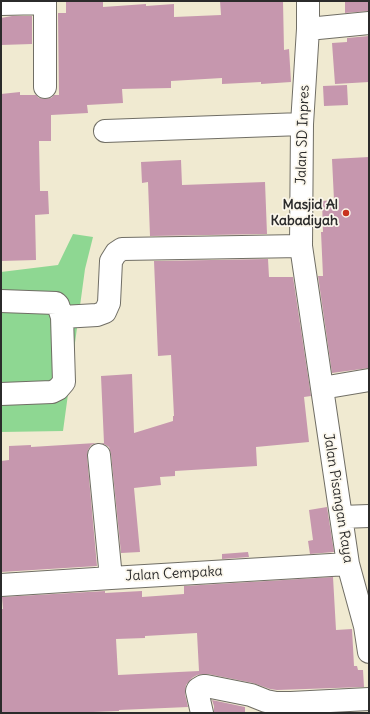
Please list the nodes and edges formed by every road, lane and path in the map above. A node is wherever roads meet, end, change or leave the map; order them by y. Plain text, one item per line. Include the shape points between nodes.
1 (308, 1) edge
2 (45, 2) edge
3 (1, 4) edge
4 (369, 23) edge
5 (308, 29) junction
6 (45, 87) dead end
7 (302, 124) junction
8 (105, 131) dead end
9 (301, 246) junction
10 (1, 301) edge
11 (62, 317) junction
12 (369, 380) edge
13 (322, 388) junction
14 (1, 394) edge
15 (100, 455) dead end
16 (369, 516) edge
17 (341, 517) junction
18 (348, 564) junction
19 (111, 578) junction
20 (1, 585) edge
21 (369, 652) edge
22 (369, 699) edge
23 (202, 713) edge

1 - 5 street, Jalan SD Inpres
2 - 3 street
2 - 6 street
4 - 5 street
5 - 7 street, Jalan SD Inpres
7 - 8 street
7 - 9 street, Jalan SD Inpres
9 - 11 street via 122,249 111,260 109,302 105,312 97,315
9 - 13 street, Jalan SD Inpres
10 - 11 street via 56,302
11 - 14 street via 64,382 52,392
12 - 13 street
13 - 17 street, Jalan Pisangan Raya
15 - 19 street
16 - 17 street
17 - 18 street, Jalan Pisangan Raya
18 - 19 street, Jalan Cempaka
18 - 21 street, Jalan Pisangan Raya via 365,626
19 - 20 street, Jalan Cempaka
22 - 23 street via 276,703 251,695 203,686 197,691

